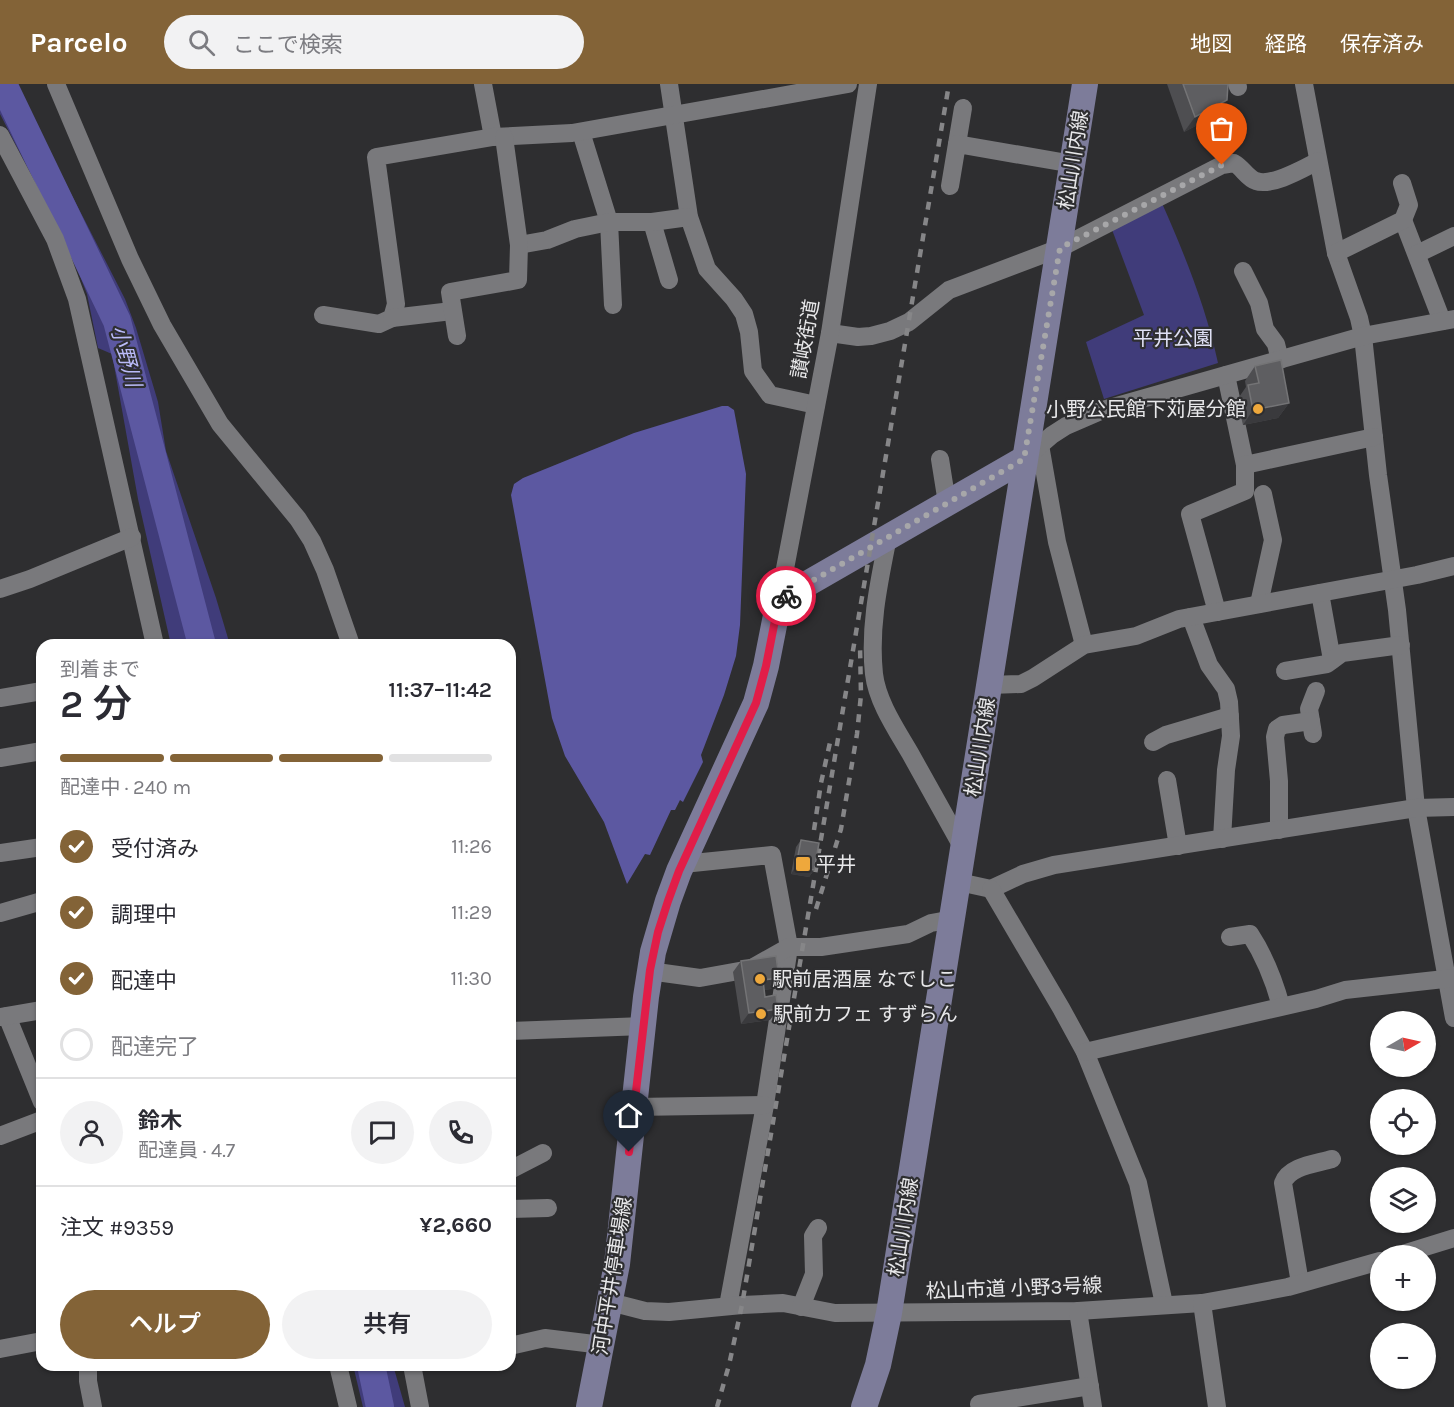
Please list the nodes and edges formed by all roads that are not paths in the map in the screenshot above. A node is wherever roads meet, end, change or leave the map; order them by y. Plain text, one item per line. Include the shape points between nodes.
1 (56, 84) edge
2 (483, 84) edge
3 (669, 84) edge
4 (848, 84) edge
5 (868, 84) edge
6 (1085, 84) edge
7 (1304, 84) edge
8 (963, 108) dead end
9 (673, 116) junction
10 (581, 132) junction
11 (0, 135) edge
12 (499, 137) junction
13 (957, 144) junction
14 (1318, 161) junction
15 (1072, 164) junction
16 (1402, 183) dead end
17 (950, 186) dead end
18 (689, 218) junction
19 (1403, 220) junction
20 (609, 222) junction
21 (652, 222) junction
22 (1454, 236) edge
23 (519, 245) junction
24 (1060, 248) junction
25 (1336, 253) junction
26 (1417, 254) junction
27 (669, 280) dead end
28 (1241, 281) dead end
29 (613, 305) dead end
30 (452, 311) junction
31 (323, 315) dead end
32 (392, 318) junction
33 (1448, 320) edge
34 (830, 333) junction
35 (457, 336) dead end
36 (1363, 336) junction
37 (1280, 360) junction
38 (1226, 375) junction
39 (816, 405) junction
40 (1374, 437) junction
41 (1032, 452) junction
42 (940, 459) dead end
43 (1245, 465) junction
44 (1263, 494) dead end
45 (947, 503) junction
46 (132, 537) junction
47 (888, 537) junction
48 (1454, 566) edge
49 (1393, 579) junction
50 (0, 589) edge
51 (1320, 593) junction
52 (779, 600) junction
53 (1259, 604) junction
54 (1217, 612) junction
55 (1191, 617) junction
56 (154, 639) edge
57 (349, 639) edge
58 (1084, 645) junction
59 (1401, 645) junction
60 (1332, 660) junction
61 (1285, 671) dead end
62 (990, 685) junction
63 (1316, 691) dead end
64 (36, 692) edge
65 (0, 699) edge
66 (1230, 716) junction
67 (1153, 742) dead end
68 (36, 752) edge
69 (0, 758) edge
70 (1167, 780) dead end
71 (1454, 807) edge
72 (1416, 808) junction
73 (1279, 830) junction
74 (1222, 839) junction
75 (1178, 846) junction
76 (36, 848) edge
77 (964, 850) junction
78 (0, 853) edge
79 (683, 864) junction
80 (959, 882) junction
81 (991, 889) junction
82 (36, 903) edge
83 (0, 913) edge
84 (953, 919) junction
85 (1230, 937) dead end
86 (789, 947) junction
87 (650, 970) junction
88 (1450, 979) edge
89 (1281, 1006) junction
90 (36, 1011) edge
91 (3, 1016) edge
92 (1454, 1018) edge
93 (644, 1026) junction
94 (516, 1031) edge
95 (1085, 1052) junction
96 (36, 1089) edge
97 (765, 1105) junction
98 (634, 1107) junction
99 (36, 1122) edge
100 (0, 1136) edge
101 (543, 1153) dead end
102 (1332, 1159) dead end
103 (516, 1167) edge
104 (549, 1208) dead end
105 (516, 1209) edge
106 (818, 1228) dead end
107 (1454, 1238) edge
108 (1431, 1245) edge
109 (1370, 1263) edge
110 (1300, 1283) junction
111 (610, 1302) junction
112 (1202, 1303) junction
113 (1164, 1304) junction
114 (729, 1306) junction
115 (801, 1307) junction
116 (1078, 1311) junction
117 (889, 1313) junction
118 (36, 1342) edge
119 (516, 1345) edge
120 (603, 1345) junction
121 (0, 1349) edge
122 (88, 1371) edge
123 (339, 1371) edge
124 (413, 1371) edge
125 (1090, 1386) junction
126 (979, 1404) dead end
127 (93, 1407) edge
128 (347, 1407) edge
129 (420, 1407) edge
130 (589, 1407) edge
131 (864, 1407) edge
132 (1093, 1407) edge
133 (1217, 1407) edge

1 - 57 street via 162,325 220,424 312,541
2 - 12 street
3 - 9 street
4 - 9 street
5 - 34 street, 讃岐街道
6 - 15 main road, 松山川内線
7 - 14 street
8 - 13 street
9 - 10 street
9 - 18 street
10 - 12 street
10 - 20 street
11 - 46 street via 55,239 77,299
12 - 23 street
12 - 32 street via 376,157 396,304
13 - 15 street
13 - 17 street
14 - 24 street via 1268,182 1257,182 1234,164 1222,165
14 - 25 street
15 - 24 main road, 松山川内線
16 - 19 street via 1409,205
18 - 21 street
18 - 39 street via 707,269 744,314 753,371 770,395
19 - 25 street
19 - 26 street
20 - 21 street
20 - 23 street
20 - 29 street
21 - 27 street
22 - 26 street
23 - 30 street via 518,280 450,292
24 - 34 street via 949,290 909,322 890,331 858,337
24 - 41 main road, 松山川内線
25 - 36 street
26 - 33 street
28 - 37 street via 1259,303 1265,329 1276,344
30 - 32 street
30 - 35 street
31 - 32 street via 379,324
33 - 36 street
34 - 39 street, 讃岐街道
36 - 37 street
36 - 40 street
37 - 38 street
38 - 41 street via 1103,410 1066,426
38 - 43 street
39 - 52 street, 讃岐街道
40 - 43 street
40 - 49 street
41 - 45 main road
41 - 58 street
41 - 62 main road, 松山川内線
42 - 45 street
43 - 54 street via 1245,491 1190,514
44 - 53 street via 1273,540
45 - 47 main road
46 - 50 street
46 - 56 street
47 - 52 main road
47 - 77 street via 874,609 874,676 896,728
48 - 49 street
49 - 51 street
49 - 59 street
51 - 53 street
51 - 60 street
52 - 79 main road, 河中平井停車場線 via 756,703
53 - 54 street
54 - 55 street
55 - 58 street via 1136,636
55 - 66 street via 1209,664 1226,689
58 - 62 street via 1021,684
59 - 60 street via 1342,653
59 - 72 street
60 - 61 street
62 - 77 main road, 松山川内線
63 - 73 street via 1309,709 1312,728 1283,725 1277,729
64 - 65 street
66 - 67 street
66 - 74 street via 1232,736
68 - 69 street
70 - 75 street
71 - 72 street
72 - 73 street
72 - 88 street
73 - 74 street
74 - 75 street
75 - 81 street via 1054,865
76 - 78 street
77 - 80 main road, 松山川内線
79 - 86 street via 772,855
79 - 87 main road, 河中平井停車場線 via 668,901
80 - 81 street
80 - 84 main road, 松山川内線
81 - 95 street
82 - 83 street
84 - 86 street via 931,923 908,934 820,947
84 - 117 main road, 松山川内線
85 - 89 street via 1250,934 1263,954
86 - 87 street via 750,969 700,978
86 - 97 street
87 - 93 main road, 河中平井停車場線
88 - 89 street via 1345,990
88 - 92 street
89 - 95 street
90 - 91 street
91 - 96 street
93 - 94 street
93 - 98 main road, 河中平井停車場線
95 - 113 street via 1138,1183
97 - 98 street
97 - 114 street
98 - 111 main road, 河中平井停車場線
99 - 100 street
101 - 103 street
102 - 110 street via 1292,1171 1283,1184
104 - 105 street
106 - 115 street via 813,1236 814,1274
107 - 108 street
109 - 110 street, 松山市道 小野3号線
110 - 112 street, 松山市道 小野3号線
111 - 114 street, 松山市道 小野3号線 via 645,1311 669,1312
111 - 120 main road, 河中平井停車場線
112 - 113 street, 松山市道 小野3号線
112 - 133 street
113 - 116 street, 松山市道 小野3号線
114 - 115 street, 松山市道 小野3号線 via 783,1303
115 - 117 street, 松山市道 小野3号線 via 835,1313
116 - 117 street, 松山市道 小野3号線
116 - 125 street
117 - 131 main road, 松山川内線
118 - 121 street
119 - 120 street via 545,1338
120 - 130 main road, 河中平井停車場線
122 - 127 street
123 - 128 street
124 - 129 street
125 - 126 street via 1020,1390
125 - 132 street

